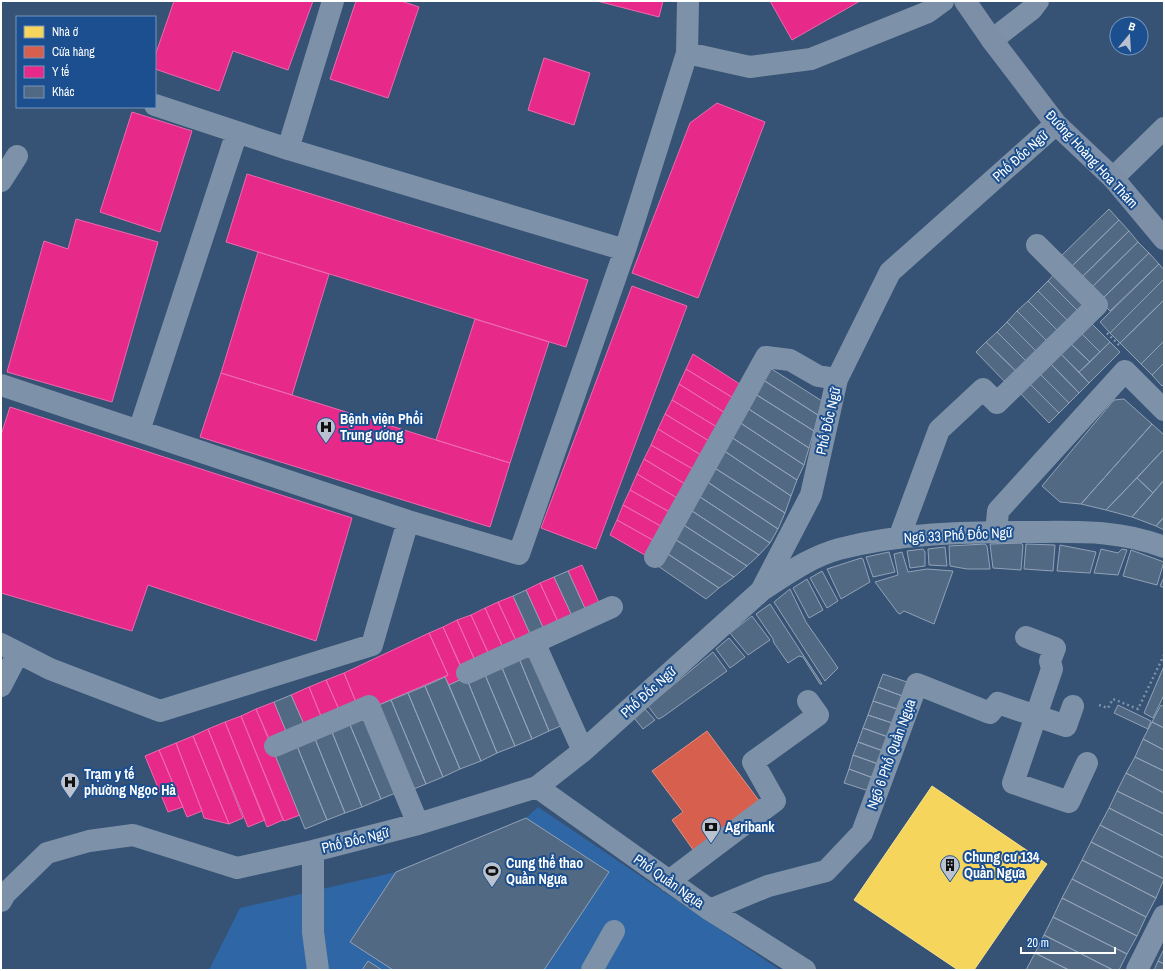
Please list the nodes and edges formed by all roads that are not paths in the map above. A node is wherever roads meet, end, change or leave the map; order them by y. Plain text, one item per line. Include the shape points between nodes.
1 (333, 1) edge
2 (688, 1) edge
3 (943, 1) edge
4 (965, 1) edge
5 (1038, 1) edge
6 (992, 40) junction
7 (687, 53) junction
8 (156, 105) edge
9 (1056, 124) junction
10 (1164, 128) edge
11 (237, 132) junction
12 (288, 149) junction
13 (17, 156) dead end
14 (1113, 178) junction
15 (1, 180) edge
16 (1164, 239) edge
17 (1037, 245) dead end
18 (625, 250) junction
19 (837, 379) junction
20 (1, 385) edge
21 (1164, 410) edge
22 (139, 431) junction
23 (408, 521) junction
24 (996, 532) junction
25 (899, 538) junction
26 (1164, 546) edge
27 (655, 557) dead end
28 (761, 591) junction
29 (612, 607) dead end
30 (1026, 637) dead end
31 (534, 642) junction
32 (9, 649) edge
33 (467, 673) dead end
34 (1, 686) edge
35 (808, 701) dead end
36 (1073, 706) road end
37 (1035, 716) junction
38 (275, 746) dead end
39 (583, 751) junction
40 (1087, 763) dead end
41 (537, 787) junction
42 (418, 824) junction
43 (312, 851) junction
44 (669, 881) junction
45 (1, 901) edge
46 (710, 910) junction
47 (1164, 916) edge
48 (614, 931) dead end
49 (318, 970) edge
50 (592, 970) edge
51 (805, 970) edge
52 (1137, 970) edge

1 - 12 street
2 - 7 street
3 - 7 street via 928,12 811,59 750,67
4 - 6 main road, Đường Hoàng Hoa Thám
5 - 6 street via 1032,9
6 - 9 main road, Đường Hoàng Hoa Thám
7 - 18 street
8 - 11 street
9 - 14 main road, Đường Hoàng Hoa Thám
9 - 19 street, Phố Đốc Ngữ via 890,272
10 - 14 street
11 - 12 street
11 - 22 street
12 - 18 street
13 - 15 street
14 - 16 main road, Đường Hoàng Hoa Thám
17 - 25 street via 1097,305 997,403 983,389 939,430
18 - 23 street via 519,554
19 - 27 street via 818,376 790,360 766,357
19 - 28 street, Phố Đốc Ngữ via 811,495
20 - 22 street
21 - 24 street via 1125,371 998,512
22 - 23 street
23 - 32 street via 372,645 160,711 50,669
24 - 25 street, Ngõ 33 Phố Đốc Ngữ
24 - 26 street, Ngõ 33 Phố Đốc Ngữ via 1100,532
25 - 28 street, Ngõ 33 Phố Đốc Ngữ via 839,549 805,562
28 - 39 street, Phố Đốc Ngữ
29 - 31 street
30 - 37 street via 1055,648 1050,661 1052,669
31 - 33 street
31 - 39 street
32 - 34 street
35 - 44 street via 818,715 753,762 775,801
36 - 37 street, Ngõ 6 Phố Quần Ngựa via 1066,726
37 - 40 street via 1014,783 1069,802
37 - 46 street, Ngõ 6 Phố Quần Ngựa via 998,703 990,713 917,684 862,833 826,871 768,886
38 - 42 street via 369,706
39 - 41 street, Phố Đốc Ngữ
41 - 42 street, Phố Đốc Ngữ
41 - 44 street, Phố Quần Ngựa
42 - 43 street, Phố Đốc Ngữ
43 - 45 street, Phố Đốc Ngữ via 237,868 134,835 89,841 47,853
43 - 49 street via 314,932
44 - 46 street, Phố Quần Ngựa
46 - 51 street, Phố Quần Ngựa
47 - 52 street
48 - 50 street

